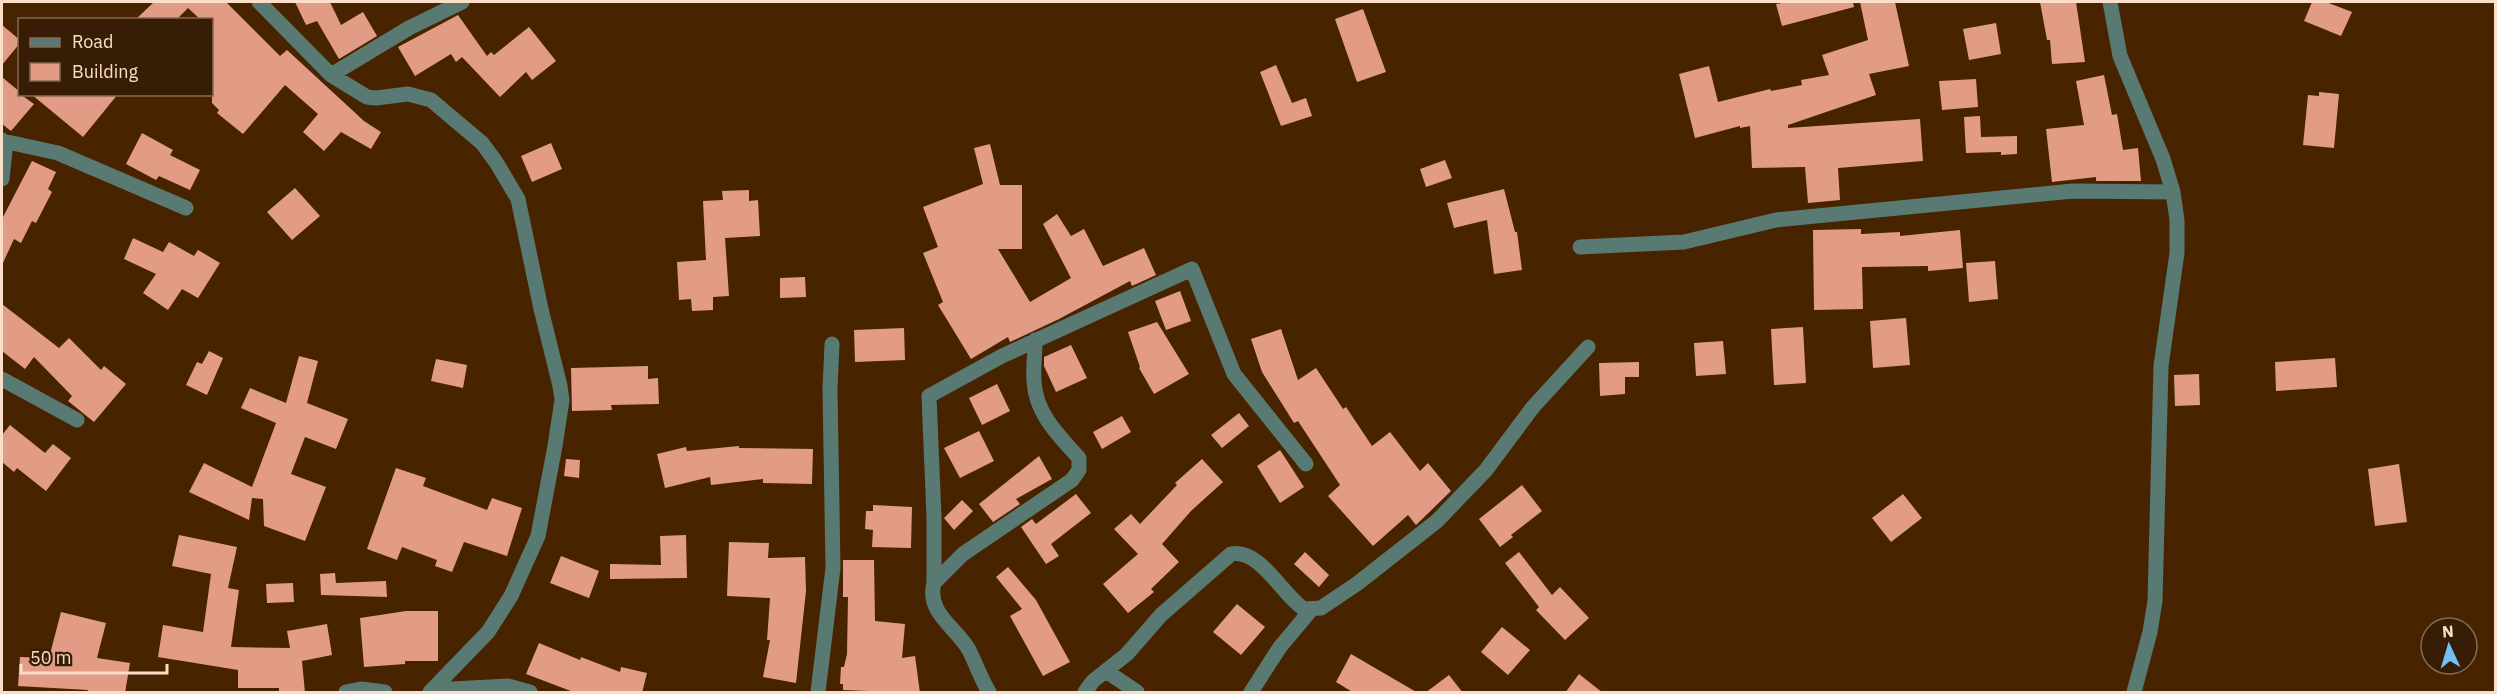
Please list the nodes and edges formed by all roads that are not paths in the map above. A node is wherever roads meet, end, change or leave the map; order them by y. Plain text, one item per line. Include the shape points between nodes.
1 (259, 2) edge
2 (462, 2) edge
3 (2110, 2) edge
4 (331, 75) junction
5 (2, 141) edge
6 (2, 179) edge
7 (2173, 192) junction
8 (186, 208) dead end
9 (1580, 247) dead end
10 (1035, 340) junction
11 (832, 344) dead end
12 (1588, 346) dead end
13 (2, 379) edge
14 (77, 420) dead end
15 (1306, 464) dead end
16 (934, 583) junction
17 (1311, 610) junction
18 (1106, 671) junction
19 (432, 691) edge
20 (378, 692) edge
21 (346, 693) edge
22 (530, 693) edge
23 (818, 693) edge
24 (989, 693) edge
25 (1085, 693) edge
26 (1137, 693) edge
27 (1251, 693) edge
28 (2134, 693) edge

1 - 4 street
2 - 4 street via 409,28
3 - 7 street via 2120,56
4 - 19 street via 367,97 408,94 431,100 482,143 496,162 518,199 560,386 562,400 538,536 511,597 488,632
5 - 6 street
5 - 8 street via 58,153
7 - 9 street via 2073,191 1776,220 1684,242
7 - 28 street via 2177,253 2161,366 2155,600
10 - 15 street via 1192,269 1234,374
10 - 16 street via 929,396
10 - 16 street via 1034,383 1038,402 1052,428 1079,458 1079,470 1072,480 963,554
11 - 23 street via 833,568
12 - 17 street via 1533,407 1486,470 1437,521 1358,583 1321,608
13 - 14 street
16 - 24 street via 934,606 962,639
17 - 18 street via 1298,606 1266,569 1241,554 1231,554 1161,615 1127,654
17 - 27 street via 1280,647
18 - 25 street
18 - 26 street
19 - 22 street via 508,686
20 - 21 street via 361,689

